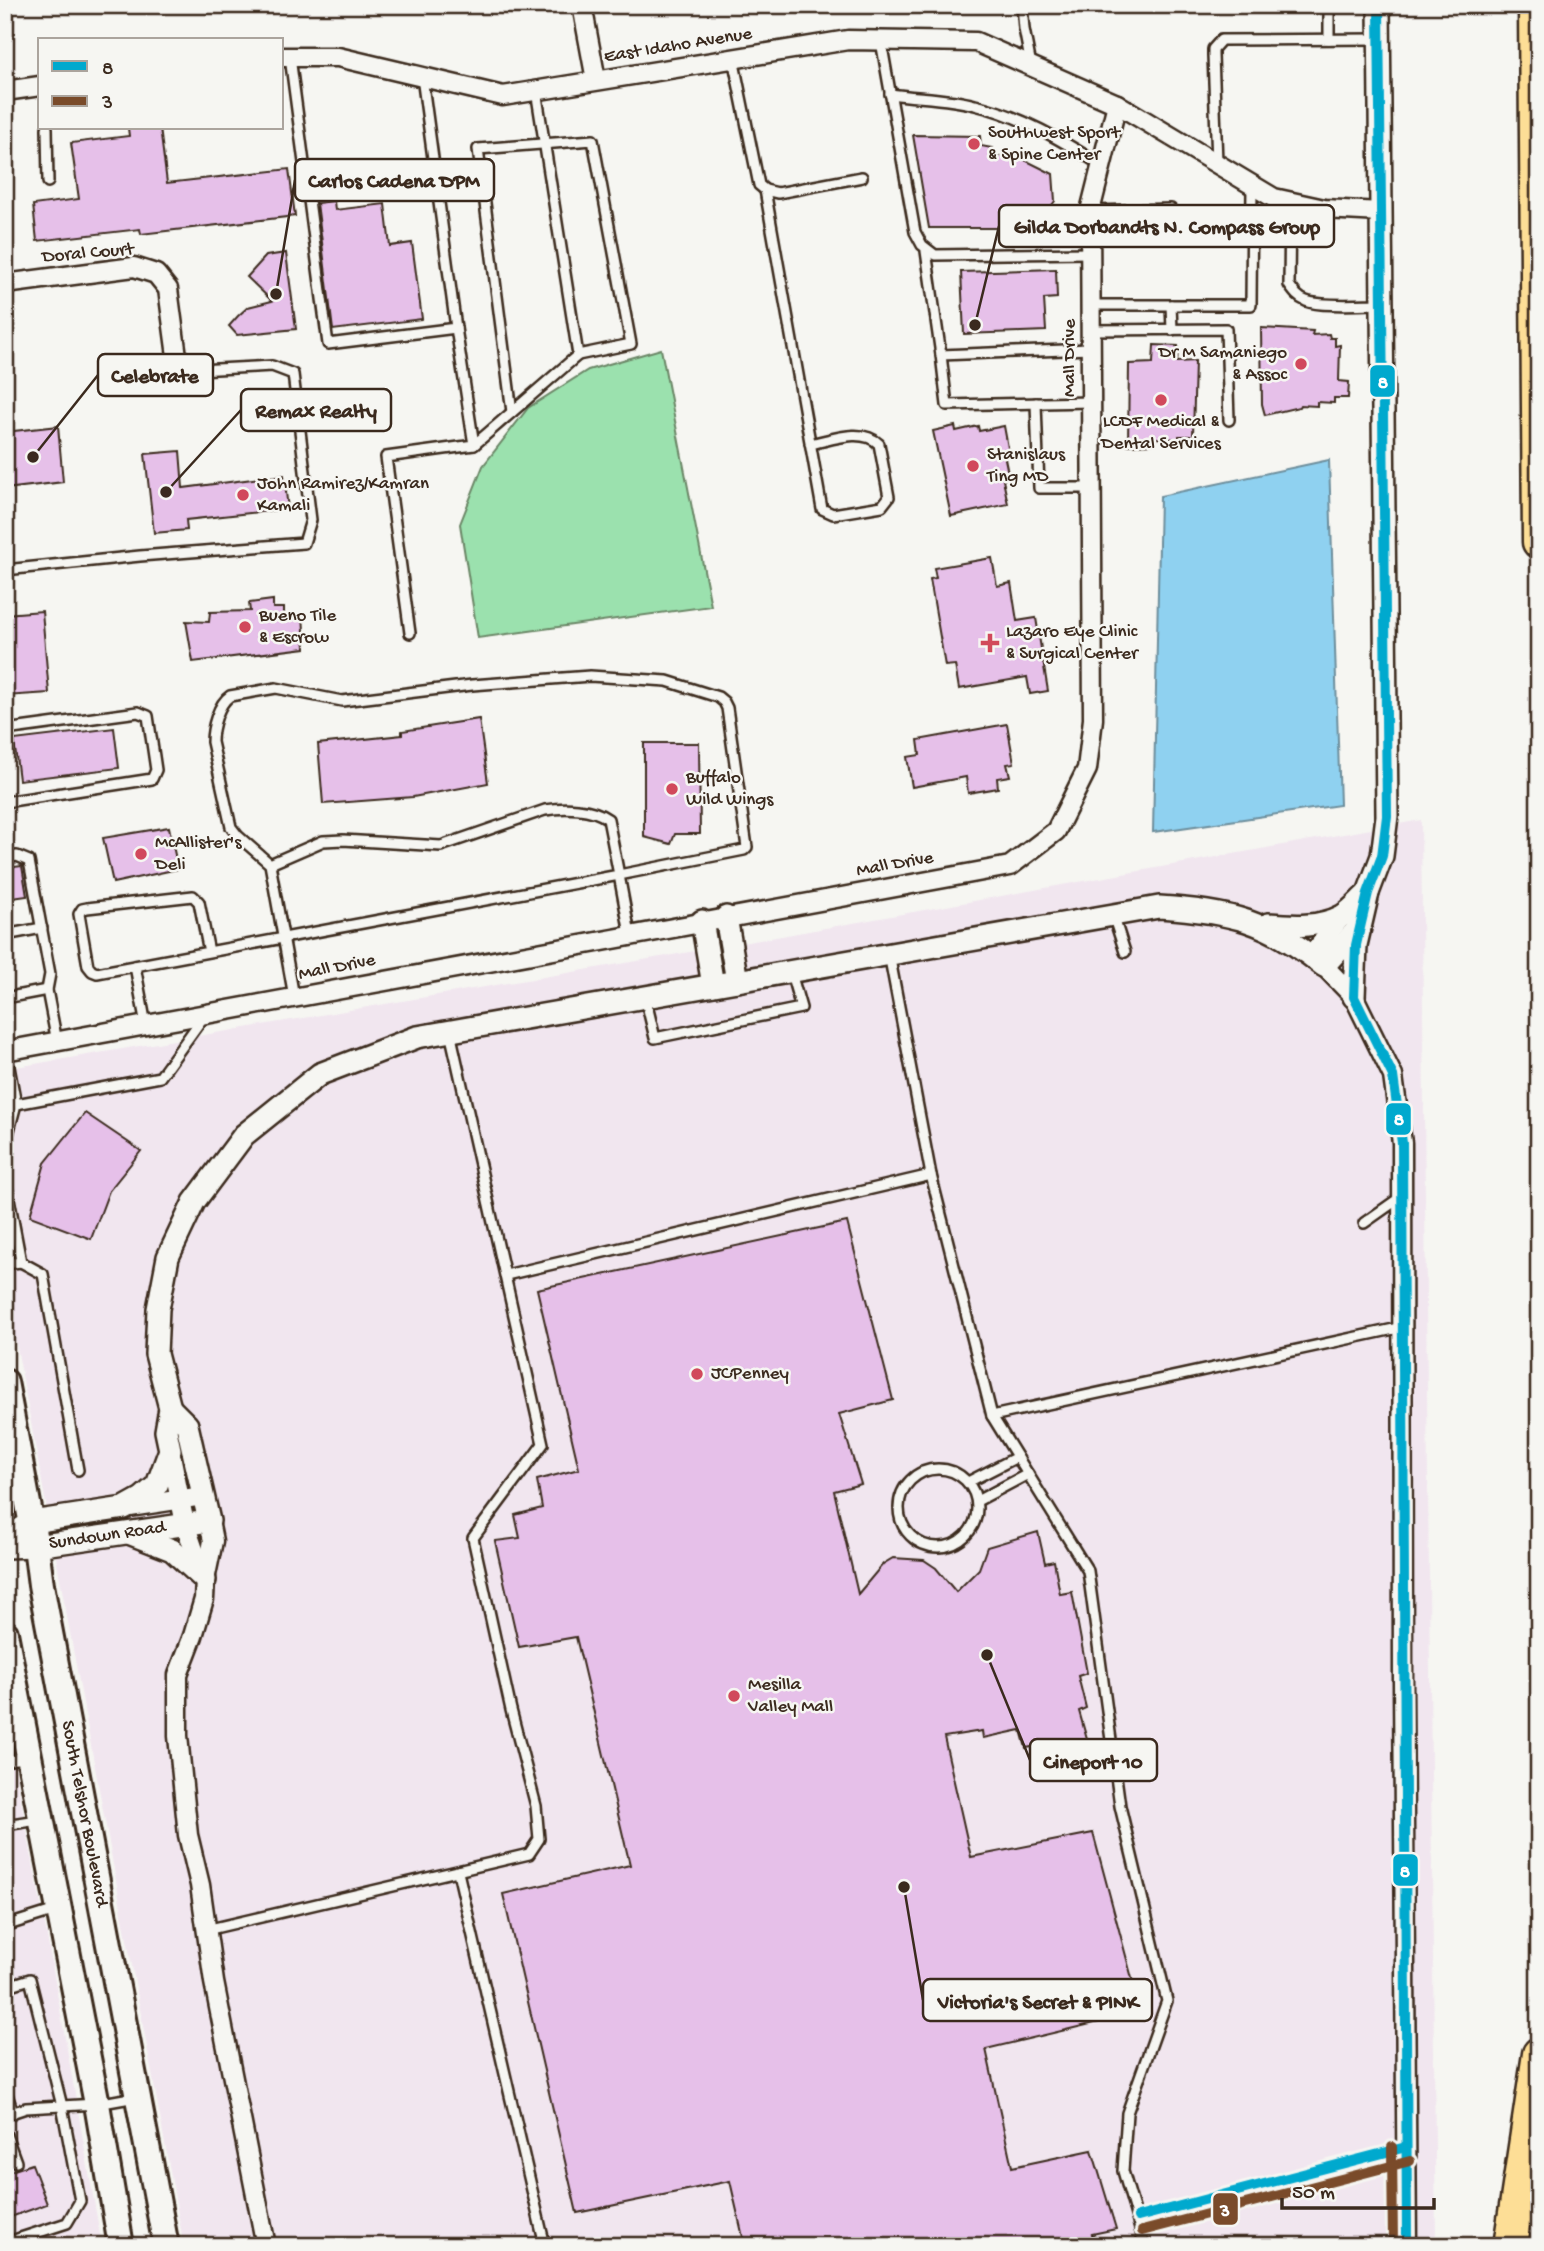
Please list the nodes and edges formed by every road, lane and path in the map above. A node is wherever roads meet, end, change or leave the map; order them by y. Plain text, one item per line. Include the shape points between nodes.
1 (582, 5) edge
2 (1022, 5) edge
3 (1329, 5) edge
4 (1379, 5) edge
5 (1535, 5) edge
6 (1329, 39) junction
7 (1380, 39) junction
8 (881, 41) junction
9 (286, 57) edge
10 (733, 58) junction
11 (1032, 67) junction
12 (422, 77) junction
13 (596, 80) junction
14 (38, 86) edge
15 (536, 90) junction
16 (5, 91) edge
17 (890, 94) junction
18 (1117, 104) junction
19 (47, 130) edge
20 (545, 145) junction
21 (1101, 164) junction
22 (1217, 164) junction
23 (862, 177) dead end
24 (48, 182) dead end
25 (1252, 185) junction
26 (765, 190) junction
27 (1290, 202) junction
28 (1171, 209) dead end
29 (1090, 211) junction
30 (1381, 212) junction
31 (926, 251) junction
32 (1090, 253) junction
33 (5, 284) edge
34 (1382, 304) junction
35 (1090, 305) junction
36 (1171, 305) junction
37 (456, 328) junction
38 (1172, 330) junction
39 (1090, 340) junction
40 (578, 355) junction
41 (941, 355) junction
42 (179, 371) joint
43 (1091, 402) junction
44 (1036, 403) junction
45 (512, 412) junction
46 (1229, 420) dead end
47 (810, 444) junction
48 (474, 445) junction
49 (1092, 488) junction
50 (1539, 542) edge
51 (5, 570) edge
52 (410, 633) dead end
53 (5, 730) edge
54 (5, 803) edge
55 (5, 858) edge
56 (270, 864) junction
57 (620, 875) junction
58 (1113, 915) junction
59 (726, 917) junction
60 (702, 921) junction
61 (1351, 921) junction
62 (1257, 923) junction
63 (42, 929) junction
64 (631, 934) junction
65 (5, 935) edge
66 (284, 938) junction
67 (209, 952) junction
68 (1125, 952) dead end
69 (889, 954) junction
70 (1318, 961) junction
71 (135, 966) junction
72 (791, 971) junction
73 (737, 981) junction
74 (713, 985) junction
75 (47, 990) junction
76 (295, 997) junction
77 (645, 997) junction
78 (1354, 997) junction
79 (5, 998) edge
80 (205, 1014) junction
81 (146, 1025) junction
82 (450, 1031) junction
83 (57, 1042) junction
84 (6, 1051) edge
85 (16, 1104) junction
86 (5, 1146) edge
87 (931, 1175) junction
88 (5, 1177) edge
89 (1402, 1196) junction
90 (1364, 1223) dead end
91 (22, 1262) junction
92 (5, 1264) edge
93 (506, 1275) junction
94 (1403, 1327) junction
95 (5, 1382) edge
96 (170, 1408) junction
97 (992, 1416) junction
98 (170, 1450) junction
99 (1017, 1457) junction
100 (78, 1470) dead end
101 (1028, 1474) junction
102 (968, 1482) junction
103 (203, 1496) junction
104 (180, 1500) junction
105 (977, 1501) junction
106 (124, 1508) junction
107 (209, 1521) junction
108 (185, 1524) junction
109 (126, 1533) junction
110 (34, 1534) junction
111 (5, 1539) edge
112 (5, 1547) edge
113 (205, 1580) junction
114 (5, 1633) edge
115 (17, 1759) edge
116 (41, 1819) junction
117 (5, 1825) edge
118 (458, 1872) junction
119 (58, 1910) junction
120 (5, 1926) edge
121 (206, 1930) junction
122 (5, 1987) edge
123 (1539, 2054) edge
124 (5, 2088) edge
125 (138, 2097) junction
126 (97, 2104) junction
127 (62, 2106) junction
128 (9, 2114) edge
129 (5, 2132) edge
130 (1406, 2147) junction
131 (16, 2162) dead end
132 (1138, 2217) junction
133 (5, 2243) edge
134 (121, 2246) edge
135 (166, 2246) edge
136 (266, 2246) edge
137 (545, 2246) edge
138 (632, 2246) edge
139 (639, 2246) edge
140 (1145, 2246) edge
141 (1407, 2246) edge
142 (1510, 2246) edge

1 - 13 street
2 - 11 lane
3 - 6 lane
4 - 7 street
5 - 50 highway
6 - 7 lane
6 - 22 lane via 1221,40 1217,44 1213,55
7 - 30 street
8 - 10 street, East Idaho Avenue via 848,40
8 - 11 street, East Idaho Avenue via 976,43
8 - 17 lane
9 - 12 street, East Idaho Avenue via 338,57
9 - 37 lane via 328,344
10 - 13 street, East Idaho Avenue
10 - 26 lane via 756,179
11 - 18 street, East Idaho Avenue
12 - 15 street, East Idaho Avenue via 503,96
12 - 37 lane
13 - 15 street, East Idaho Avenue
14 - 16 street
15 - 20 lane
17 - 21 lane via 974,104 1013,116
17 - 31 lane via 917,237
18 - 21 street, Mall Drive
18 - 22 street, East Idaho Avenue
19 - 24 lane
20 - 40 lane
20 - 40 lane via 593,140 631,344
20 - 45 lane via 478,149
21 - 29 street, Mall Drive
22 - 25 street, East Idaho Avenue
23 - 26 lane via 778,193
25 - 27 street, East Idaho Avenue
25 - 36 lane via 1251,305
26 - 47 lane
27 - 30 street, East Idaho Avenue
27 - 34 lane via 1289,285 1294,292 1314,303
28 - 29 lane
29 - 32 street, Mall Drive
30 - 34 street
31 - 32 lane via 935,255
31 - 41 lane
32 - 35 street, Mall Drive
33 - 42 street, Doral Court via 134,267 156,274 168,289
34 - 61 street via 1387,816 1382,856
35 - 36 lane
35 - 39 street, Mall Drive
36 - 38 lane
37 - 48 lane
38 - 39 lane
38 - 46 lane via 1226,329
39 - 41 lane
39 - 43 street, Mall Drive
40 - 45 lane
41 - 44 lane via 947,405
42 - 51 lane via 272,366 293,374 311,520 304,544
43 - 44 lane
43 - 49 street, Mall Drive
44 - 49 lane via 1039,488
45 - 48 lane
47 - 47 lane via 826,512 882,506 887,501 875,440 862,434
48 - 52 lane via 386,457
49 - 59 street, Mall Drive via 1094,719 1087,769 1056,831 1010,866
53 - 54 lane via 138,712 148,716 156,770 152,779
55 - 63 lane via 18,856 29,861
56 - 57 lane via 323,841 441,846 557,808 590,811 608,819
56 - 57 lane via 231,827 212,742 223,700 230,696 276,688 342,701 590,676 667,681 718,697 727,708 747,846
56 - 66 lane
57 - 64 lane
57 - 66 lane
58 - 62 street via 1159,907 1206,910
58 - 68 lane
58 - 69 street
59 - 60 street, Mall Drive
59 - 73 street
60 - 64 street, Mall Drive
60 - 74 street
61 - 62 street via 1303,926
61 - 70 street
61 - 78 street via 1356,945
62 - 70 street
63 - 65 lane
63 - 75 lane via 50,974
64 - 76 street, Mall Drive
66 - 67 lane
66 - 76 lane
67 - 71 lane
67 - 71 lane via 199,902 193,896 82,909 79,914 92,971
69 - 72 street
69 - 87 lane
70 - 78 street
71 - 81 lane
72 - 73 street
72 - 77 lane via 801,1009 655,1038
73 - 74 street
74 - 77 street
75 - 79 lane
75 - 83 lane
76 - 80 street, Mall Drive
77 - 82 street
78 - 89 street via 1393,1076 1402,1143
80 - 81 street, Mall Drive
80 - 85 lane via 160,1077
81 - 83 street, Mall Drive
82 - 93 lane
82 - 96 street via 417,1037 320,1074 244,1135 194,1202 168,1257 158,1309 156,1354
83 - 84 street, Mall Drive
84 - 85 lane
85 - 86 lane
87 - 93 lane
87 - 97 lane
88 - 91 lane
89 - 90 lane
89 - 94 street
91 - 92 lane
91 - 100 lane via 43,1274
93 - 118 lane via 543,1444 473,1538 536,1807 539,1839 529,1854
94 - 97 lane
94 - 130 street
95 - 110 main road, South Telshor Boulevard
96 - 98 street via 166,1431
96 - 103 street via 187,1425
97 - 99 lane
98 - 104 street
98 - 106 street via 157,1485
99 - 101 lane
99 - 102 lane
101 - 105 lane
101 - 132 lane via 1087,1571 1120,1806 1167,2001 1127,2113 1124,2171
102 - 105 lane
102 - 105 lane via 947,1469 934,1468 911,1478 899,1500 902,1525 920,1543 947,1546 970,1532
103 - 104 street, Sundown Road
103 - 107 street
104 - 106 street, Sundown Road
104 - 108 street
106 - 110 street, Sundown Road
107 - 108 street, Sundown Road
107 - 113 street via 213,1541
108 - 109 street, Sundown Road
108 - 113 street
109 - 110 street, Sundown Road
109 - 113 street via 172,1550
110 - 111 street, Sundown Road
110 - 112 street, Sundown Road
110 - 125 main road, South Telshor Boulevard
113 - 121 street via 197,1624 178,1675 178,1736 188,1835
114 - 115 main road
115 - 116 main road
116 - 117 lane
116 - 119 main road
118 - 121 lane
118 - 137 lane
119 - 120 lane
119 - 126 main road
121 - 136 street
122 - 127 lane via 30,1979
123 - 142 highway
124 - 128 lane
125 - 126 lane
125 - 135 main road, South Telshor Boulevard
126 - 127 lane
126 - 134 main road
127 - 128 lane
127 - 133 lane via 80,2201 67,2223
129 - 131 lane
130 - 132 lane
130 - 141 street
132 - 140 lane
138 - 139 lane

